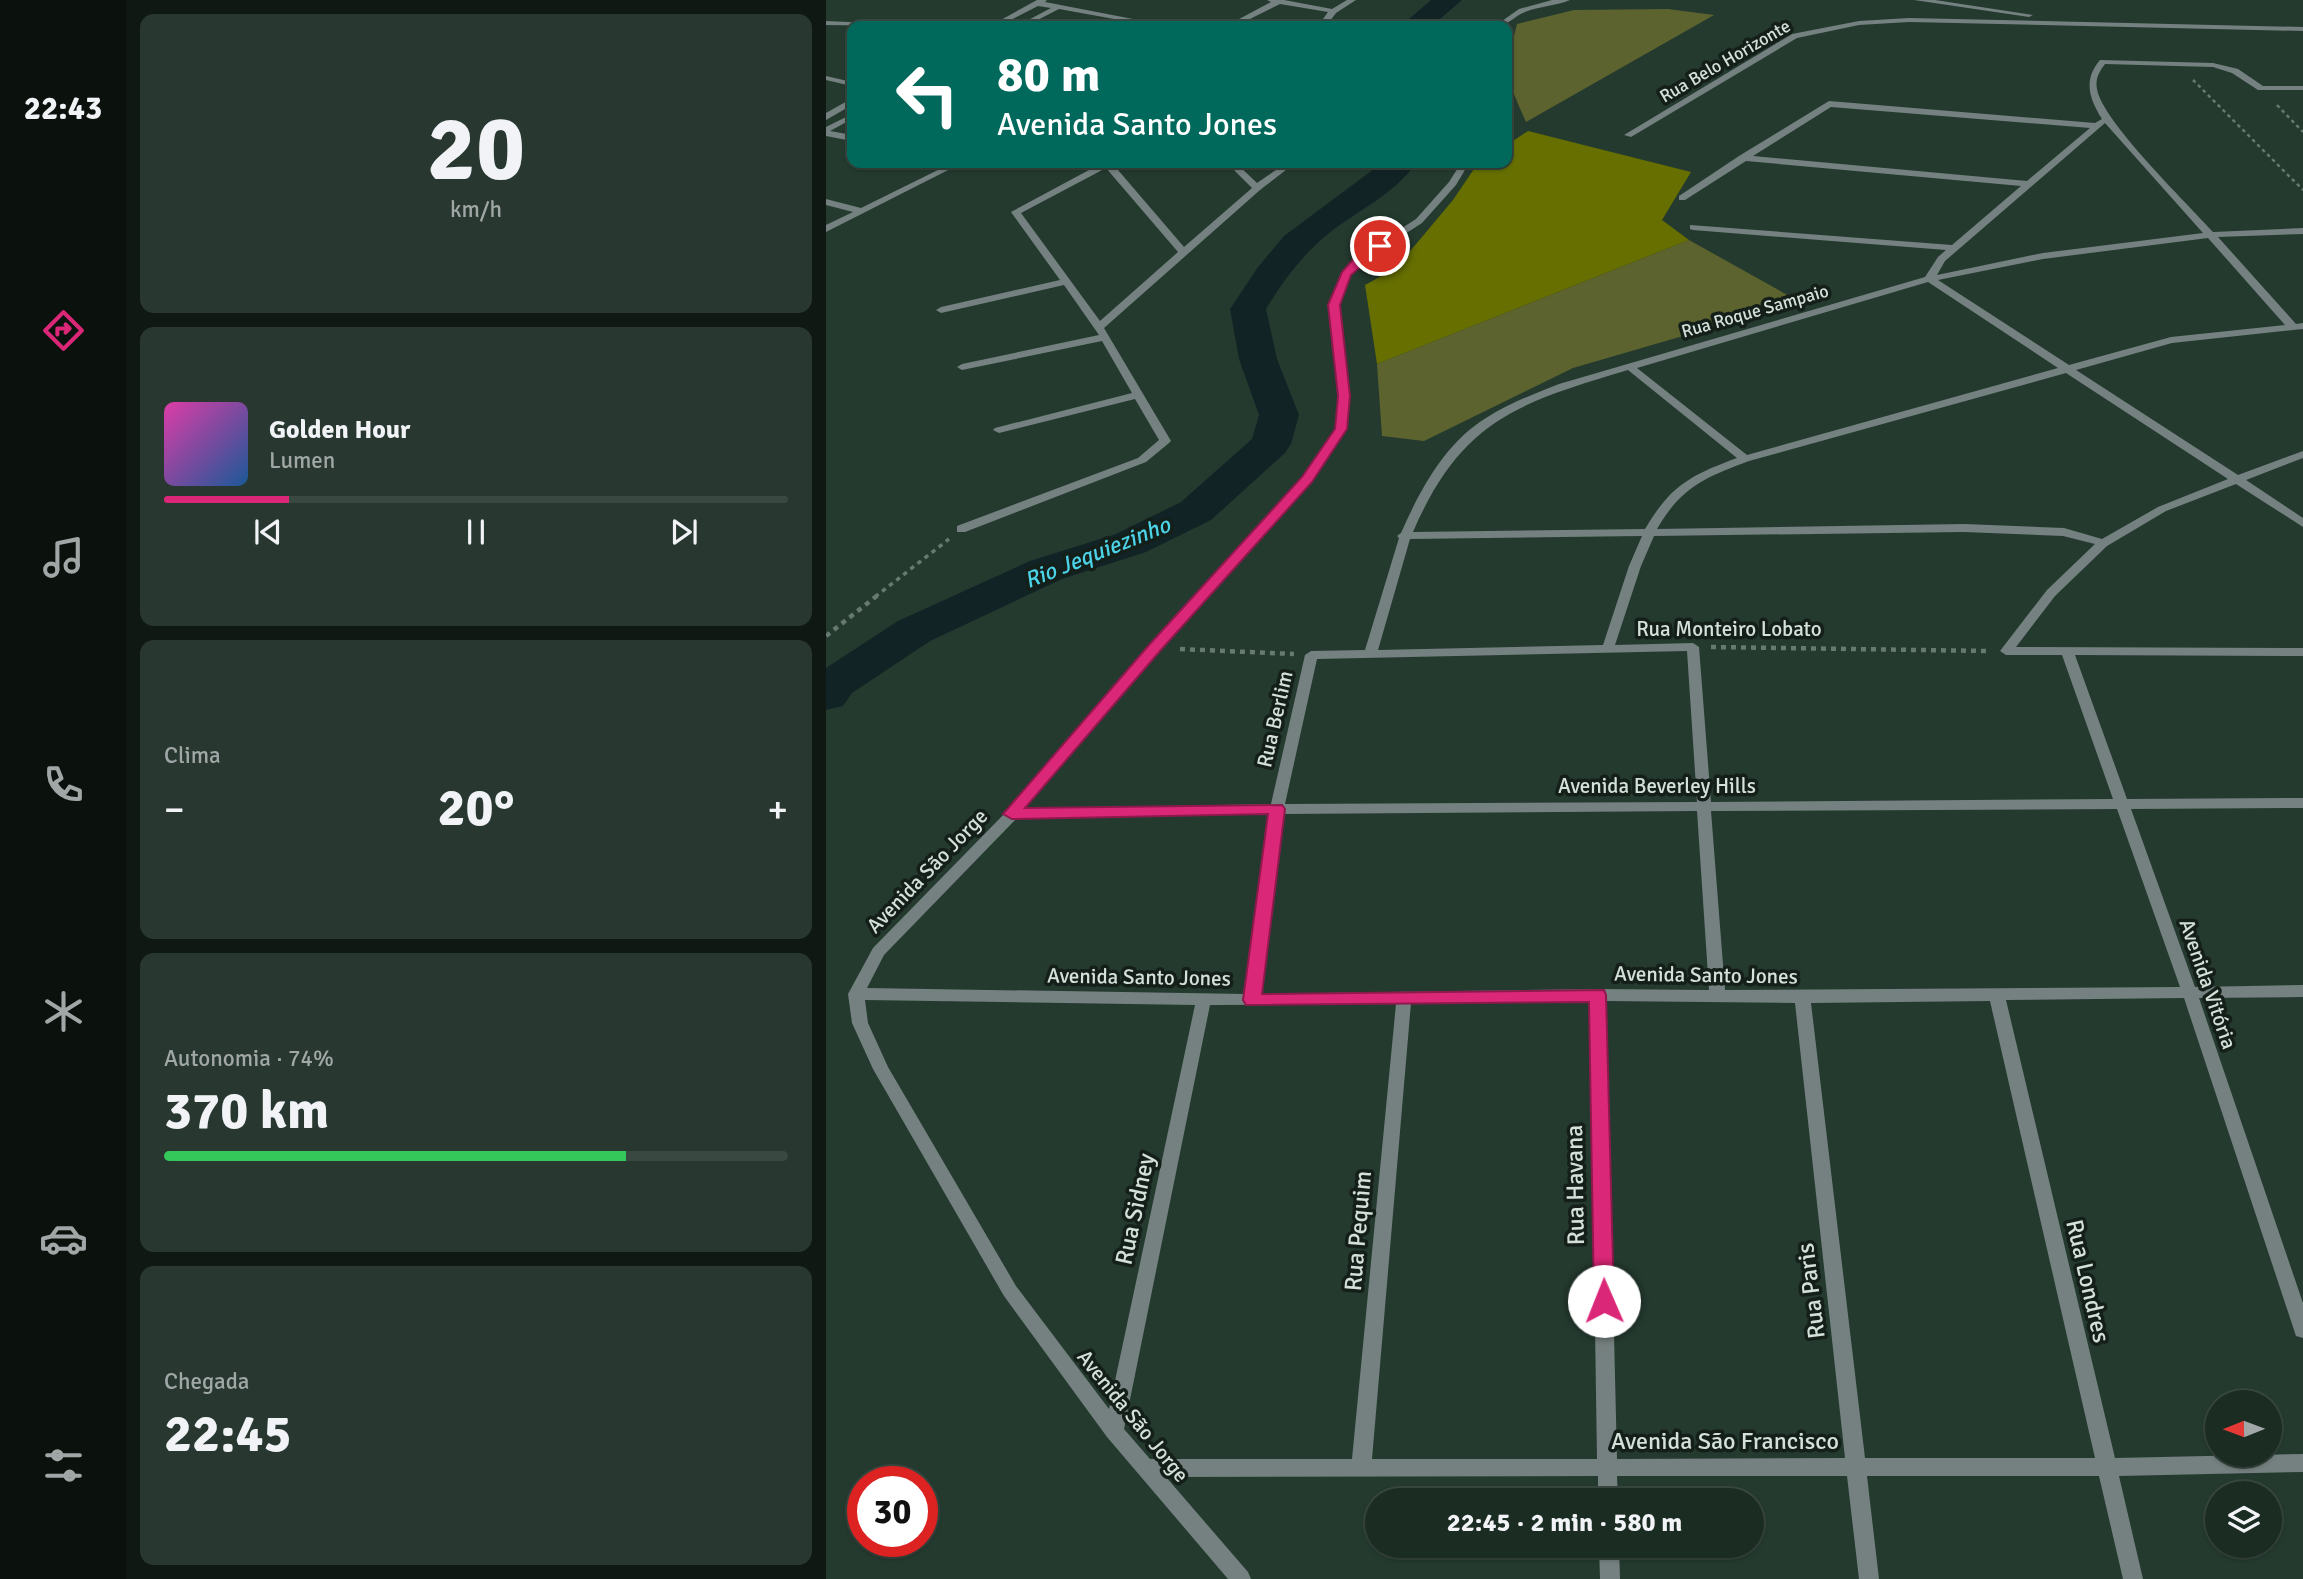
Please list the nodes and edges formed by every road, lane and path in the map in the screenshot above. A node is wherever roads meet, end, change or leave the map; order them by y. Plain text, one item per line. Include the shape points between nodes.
1 (1070, 0) edge
2 (1277, 0) edge
3 (1352, 0) edge
4 (1566, 0) edge
5 (1917, 0) edge
6 (1040, 2) edge
7 (1058, 7) junction
8 (1333, 11) junction
9 (1004, 21) edge
10 (1031, 21) edge
11 (1137, 21) edge
12 (1239, 21) edge
13 (1326, 21) edge
14 (1504, 21) edge
15 (826, 23) edge
16 (847, 24) edge
17 (2090, 24) junction
18 (2303, 29) edge
19 (2178, 64) junction
20 (826, 78) edge
21 (847, 83) edge
22 (2261, 88) junction
23 (2303, 89) edge
24 (847, 105) edge
25 (826, 117) edge
26 (847, 119) edge
27 (2102, 122) junction
28 (826, 132) edge
29 (2303, 132) edge
30 (1628, 135) dead end
31 (847, 137) edge
32 (1742, 158) junction
33 (948, 168) edge
34 (1099, 168) edge
35 (1112, 168) edge
36 (1236, 168) edge
37 (1284, 168) edge
38 (1462, 168) edge
39 (2030, 184) junction
40 (1257, 188) junction
41 (2303, 190) edge
42 (1682, 198) dead end
43 (826, 202) edge
44 (862, 211) junction
45 (1693, 228) dead end
46 (826, 229) edge
47 (2303, 231) edge
48 (2208, 235) junction
49 (1954, 247) junction
50 (1184, 253) junction
51 (1929, 279) junction
52 (1066, 282) junction
53 (941, 310) dead end
54 (2298, 326) edge
55 (1101, 332) junction
56 (1629, 366) junction
57 (962, 367) dead end
58 (2068, 368) junction
59 (1139, 395) junction
60 (999, 430) dead end
61 (2303, 454) edge
62 (1745, 458) junction
63 (2236, 479) junction
64 (2303, 523) edge
65 (961, 529) joint
66 (1649, 531) junction
67 (1403, 536) junction
68 (2103, 543) junction
69 (826, 636) edge
70 (1693, 647) junction
71 (1154, 648) junction
72 (1608, 648) junction
73 (2006, 652) junction
74 (2303, 652) edge
75 (1371, 653) junction
76 (2068, 653) junction
77 (1311, 654) junction
78 (2303, 803) edge
79 (2121, 805) junction
80 (1703, 806) junction
81 (1277, 809) junction
82 (1012, 814) junction
83 (2189, 991) junction
84 (2303, 991) edge
85 (856, 993) junction
86 (1598, 995) junction
87 (1717, 995) junction
88 (1997, 995) junction
89 (1404, 997) junction
90 (1802, 997) junction
91 (1204, 998) junction
92 (1252, 1000) junction
93 (2303, 1330) edge
94 (1114, 1431) junction
95 (2303, 1463) edge
96 (2106, 1466) junction
97 (1856, 1467) junction
98 (1147, 1468) junction
99 (1607, 1468) junction
100 (1361, 1469) junction
101 (1608, 1488) edge
102 (1609, 1558) edge
103 (1241, 1579) edge
104 (1610, 1579) edge
105 (1870, 1579) edge
106 (2133, 1579) edge

1 - 7 street
2 - 8 street
2 - 12 street
3 - 8 street
4 - 14 street via 1540,4
5 - 17 street
6 - 7 street
6 - 9 street
7 - 10 street
7 - 11 street
8 - 13 street
15 - 16 street
17 - 18 street, Rua Belo Horizonte
17 - 30 street, Rua Belo Horizonte via 1909,20 1824,28 1795,36
19 - 22 street via 2235,71
19 - 27 street via 2102,62 2091,80
19 - 41 path
20 - 21 street
22 - 23 street
22 - 29 path
24 - 25 street
26 - 28 street
27 - 32 street via 1829,104
27 - 39 street
27 - 48 street
28 - 31 street
32 - 39 street
32 - 42 street
33 - 44 street
34 - 52 street via 1016,212
35 - 50 street
36 - 40 street
37 - 40 street
38 - 71 street, Avenida São Jorge via 1419,221 1360,259 1346,274 1334,305 1344,396 1341,429 1307,480
39 - 49 street
40 - 50 street
43 - 44 street
44 - 46 street
45 - 49 street
47 - 48 street, Rua Roque Sampaio
48 - 51 street, Rua Roque Sampaio via 2043,256
48 - 54 street
49 - 51 street
50 - 55 street
51 - 56 street, Rua Roque Sampaio
51 - 58 street
52 - 53 street
52 - 55 street
54 - 58 street via 2171,340
55 - 57 street
55 - 59 street
56 - 62 street
56 - 67 street, Rua Roque Sampaio via 1512,407 1470,435 1430,484
58 - 62 street
58 - 63 street
59 - 60 street
59 - 65 street via 1165,441 1142,460
61 - 63 street
62 - 66 street via 1679,490
63 - 64 street
63 - 68 street via 2162,509
65 - 69 path
66 - 67 street
66 - 68 street via 2028,529 2064,532
66 - 72 street
67 - 75 street, Rua Roque Sampaio
68 - 73 street via 2051,593
70 - 72 street, Rua Monteiro Lobato
70 - 73 path, Rua Monteiro Lobato
70 - 80 street
71 - 77 path
71 - 82 street, Avenida São Jorge
72 - 75 street, Rua Monteiro Lobato
73 - 76 street
74 - 76 street
75 - 77 street, Rua Monteiro Lobato
76 - 79 street, Avenida Vitória
77 - 81 street, Rua Berlim
78 - 79 street, Avenida Beverley Hills
79 - 80 street, Avenida Beverley Hills
79 - 83 street, Avenida Vitória
80 - 81 street, Avenida Beverley Hills
80 - 87 street
81 - 82 street, Avenida Beverley Hills
81 - 92 street, Rua Berlim
82 - 85 street, Avenida São Jorge via 878,952
83 - 84 street, Avenida Santo Jones
83 - 88 street, Avenida Santo Jones
83 - 93 street, Avenida Vitória
85 - 91 street, Avenida Santo Jones
85 - 94 street, Avenida São Jorge via 860,1023 881,1069 1010,1291
86 - 87 street, Avenida Santo Jones
86 - 89 street, Avenida Santo Jones
86 - 99 street, Rua Havana
87 - 90 street, Avenida Santo Jones
88 - 90 street, Avenida Santo Jones
88 - 96 street, Rua Londres
89 - 92 street, Avenida Santo Jones
89 - 100 street, Rua Pequim
90 - 97 street, Rua Paris
91 - 92 street, Avenida Santo Jones
91 - 94 street, Rua Sidney
94 - 98 street, Avenida São Jorge
95 - 96 street, Avenida São Francisco
96 - 97 street, Avenida São Francisco
96 - 106 street, Rua Londres
97 - 99 street, Avenida São Francisco
97 - 105 street, Rua Paris
98 - 100 street, Avenida São Francisco
98 - 103 street, Avenida São Jorge
99 - 100 street, Avenida São Francisco
99 - 101 street, Rua Havana
102 - 104 street

